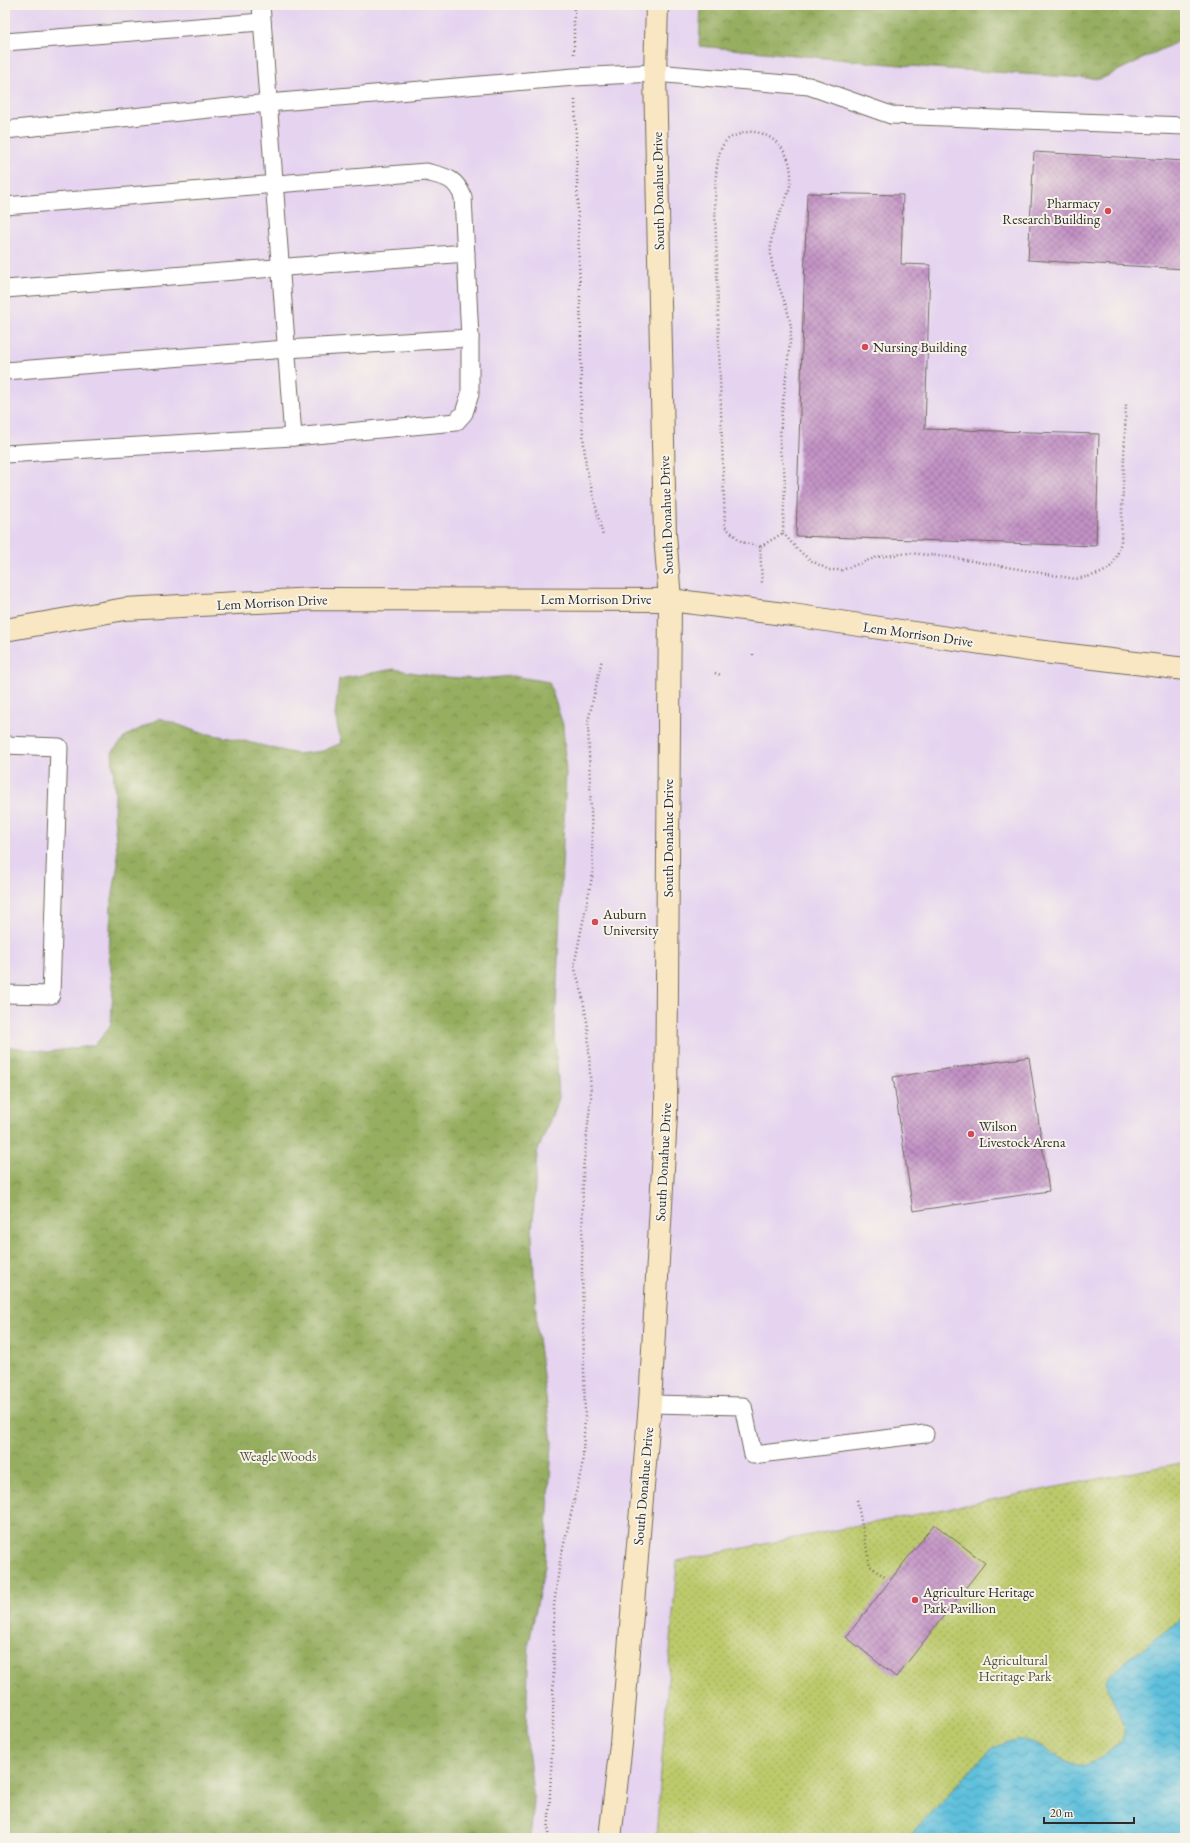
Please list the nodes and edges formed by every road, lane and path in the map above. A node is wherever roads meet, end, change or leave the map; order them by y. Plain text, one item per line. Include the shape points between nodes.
1 (261, 5) edge
2 (574, 5) edge
3 (657, 5) edge
4 (262, 22) junction
5 (5, 42) edge
6 (655, 73) junction
7 (574, 77) junction
8 (268, 103) junction
9 (1185, 126) edge
10 (5, 130) edge
11 (274, 185) junction
12 (5, 206) edge
13 (466, 253) junction
14 (281, 268) junction
15 (5, 289) edge
16 (470, 338) junction
17 (286, 349) junction
18 (5, 371) edge
19 (1126, 403) dead end
20 (293, 437) junction
21 (5, 454) edge
22 (783, 532) junction
23 (603, 536) dead end
24 (760, 547) junction
25 (762, 588) dead end
26 (670, 600) junction
27 (5, 630) edge
28 (602, 659) dead end
29 (1185, 669) edge
30 (715, 673) dead end
31 (721, 675) dead end
32 (5, 746) edge
33 (5, 994) edge
34 (650, 1404) junction
35 (925, 1434) dead end
36 (857, 1500) dead end
37 (886, 1577) dead end
38 (548, 1838) edge
39 (610, 1838) edge

1 - 4 lane
2 - 7 path
3 - 6 street, South Donahue Drive
4 - 5 lane
4 - 8 lane
6 - 7 lane
6 - 9 lane via 809,86 891,115
6 - 26 street, South Donahue Drive via 664,534
7 - 8 lane
7 - 23 path via 582,335 581,413 586,466
8 - 10 lane
8 - 11 lane
11 - 12 lane
11 - 13 lane via 426,172 450,179 459,186 464,197
11 - 14 lane
13 - 14 lane
13 - 16 lane
14 - 15 lane
14 - 17 lane
16 - 17 lane
16 - 20 lane via 470,394 464,413 456,422
17 - 18 lane
17 - 20 lane
19 - 22 path via 1121,541 1117,558 1108,570 1093,576 1076,580 949,557 910,553 877,557 842,570 828,570 810,560
20 - 21 lane
22 - 24 path
22 - 24 path via 784,469 780,449 791,332 788,309 771,265 771,243 779,212 788,198 792,184 785,150 761,132 746,131 726,141 719,152 716,174 725,526 742,542
24 - 25 path
26 - 27 street, Lem Morrison Drive via 314,599 125,609
26 - 29 street, Lem Morrison Drive
26 - 34 street, South Donahue Drive via 666,1115
28 - 38 path via 588,722 593,872 574,966 588,1027 592,1097 583,1170 585,1418 582,1467 560,1561 554,1605 553,1728
30 - 31 path
32 - 33 lane via 60,747 51,995
34 - 35 lane via 743,1406 753,1455
34 - 39 street, South Donahue Drive via 621,1744
36 - 37 path via 870,1566

